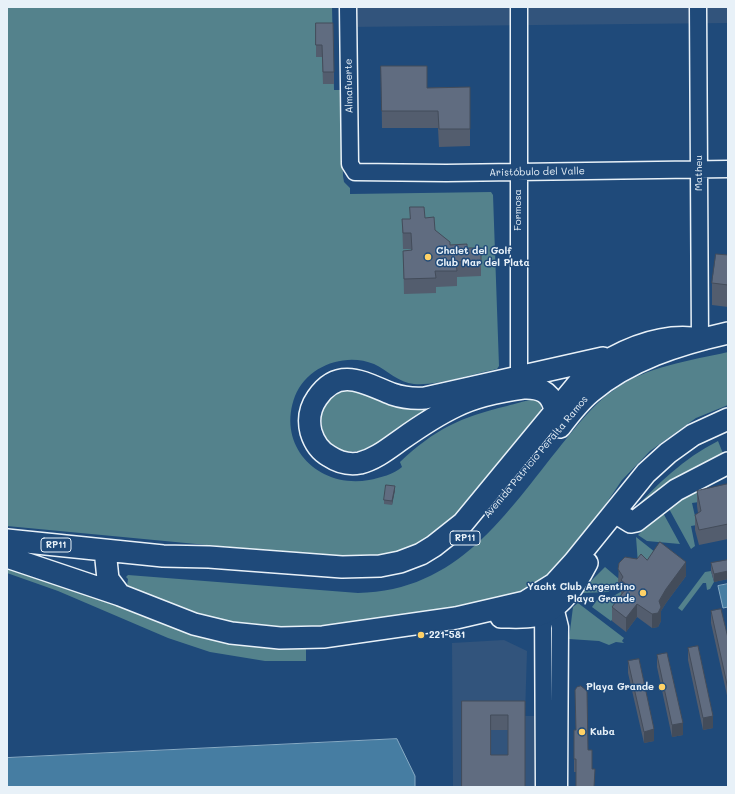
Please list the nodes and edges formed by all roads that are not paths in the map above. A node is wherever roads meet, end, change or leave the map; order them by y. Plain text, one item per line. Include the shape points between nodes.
1 (348, 7) edge
2 (519, 7) edge
3 (698, 7) edge
4 (350, 164) joint
5 (728, 169) edge
6 (699, 170) junction
7 (518, 172) junction
8 (728, 333) edge
9 (700, 339) junction
10 (619, 354) junction
11 (519, 383) junction
12 (555, 411) junction
13 (728, 419) edge
14 (728, 463) edge
15 (615, 512) junction
16 (7, 540) edge
17 (105, 550) junction
18 (163, 556) junction
19 (7, 557) edge
20 (120, 595) junction
21 (547, 604) junction
22 (544, 787) edge
23 (558, 787) edge

1 - 4 street, Almafuerte
2 - 7 street, Formosa
3 - 6 street, Matheu
4 - 7 street, Aristóbulo del Valle via 359,174
5 - 6 street, Aristóbulo del Valle
6 - 7 street, Aristóbulo del Valle
6 - 9 street, Matheu
7 - 11 street, Formosa
8 - 9 main road, Avenida Patricio Peralta Ramos / RP11
9 - 10 main road, Avenida Patricio Peralta Ramos / RP11 via 683,336
9 - 18 main road, Avenida Patricio Peralta Ramos / RP11 via 651,356 608,379 589,393 475,529 441,556 420,567 384,578 342,579 209,569
10 - 11 main road
10 - 12 main road, Avenida Patricio Peralta Ramos / RP11 via 586,374
11 - 11 main road via 409,399 360,380 348,379 336,382 314,402 310,417 311,432 324,453 336,461 359,463 379,454 454,406
11 - 12 main road via 545,391 553,402
12 - 18 main road, Avenida Patricio Peralta Ramos / RP11 via 463,523 434,546 410,559 380,566 353,568 209,556
13 - 15 main road via 694,435 668,453 637,483
14 - 15 main road via 676,490 636,521 632,522
15 - 21 main road via 583,571 564,598
16 - 17 main road, Avenida Patricio Peralta Ramos / RP11
17 - 18 main road, Avenida Patricio Peralta Ramos / RP11
17 - 20 main road via 108,579
19 - 20 main road
20 - 21 main road via 173,617 212,629 280,638 348,634 456,618 516,605
21 - 22 street
21 - 23 street via 560,627

